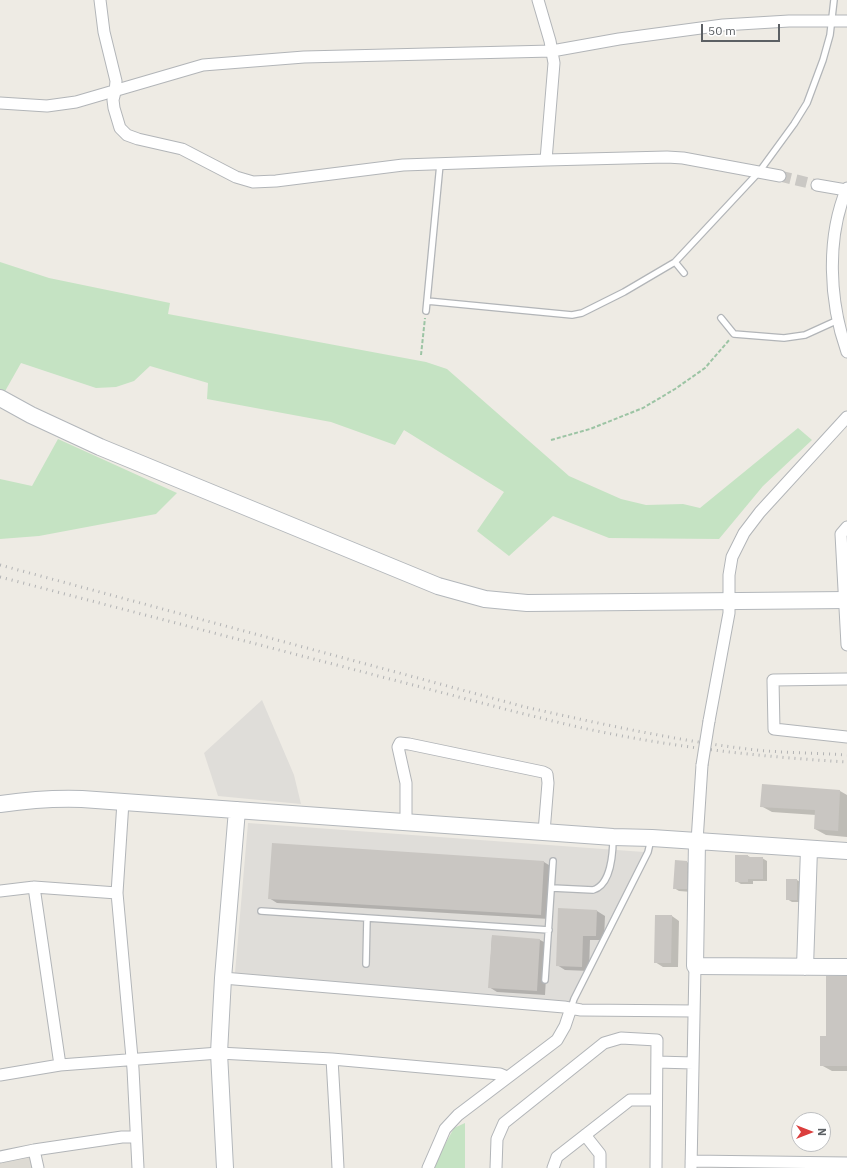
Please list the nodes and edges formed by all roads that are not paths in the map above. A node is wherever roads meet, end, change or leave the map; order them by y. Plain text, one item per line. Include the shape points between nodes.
1 (100, 0) edge
2 (538, 0) edge
3 (834, 0) edge
4 (832, 20) junction
5 (847, 21) edge
6 (552, 51) junction
7 (116, 92) junction
8 (0, 102) edge
9 (546, 160) junction
10 (440, 163) junction
11 (759, 172) junction
12 (780, 176) tunnel mouth
13 (817, 185) tunnel mouth
14 (847, 189) edge
15 (676, 262) junction
16 (684, 273) dead end
17 (426, 301) junction
18 (426, 311) road end
19 (721, 318) dead end
20 (838, 320) junction
21 (847, 352) edge
22 (0, 398) edge
23 (847, 417) edge
24 (847, 527) edge
25 (730, 600) junction
26 (846, 600) edge
27 (847, 645) edge
28 (847, 679) edge
29 (847, 737) edge
30 (123, 802) junction
31 (0, 804) edge
32 (237, 810) junction
33 (406, 823) junction
34 (544, 832) junction
35 (613, 837) junction
36 (652, 838) junction
37 (697, 841) junction
38 (809, 849) junction
39 (847, 851) edge
40 (553, 861) dead end
41 (34, 887) junction
42 (552, 888) junction
43 (0, 891) edge
44 (117, 893) junction
45 (262, 911) dead end
46 (367, 918) junction
47 (549, 930) junction
48 (366, 964) dead end
49 (695, 966) junction
50 (805, 967) junction
51 (847, 967) edge
52 (223, 978) junction
53 (545, 980) dead end
54 (571, 1008) junction
55 (694, 1011) junction
56 (219, 1053) junction
57 (132, 1059) junction
58 (332, 1059) junction
59 (657, 1062) junction
60 (693, 1063) junction
61 (60, 1065) junction
62 (0, 1075) edge
63 (507, 1077) junction
64 (656, 1100) junction
65 (585, 1135) junction
66 (136, 1137) junction
67 (34, 1150) junction
68 (0, 1157) edge
69 (847, 1163) edge
70 (691, 1164) edge
71 (780, 1165) edge
72 (38, 1168) edge
73 (138, 1168) edge
74 (225, 1168) edge
75 (338, 1168) edge
76 (428, 1168) edge
77 (496, 1168) edge
78 (553, 1168) edge
79 (600, 1168) edge
80 (656, 1168) edge

1 - 7 street
2 - 6 street
3 - 4 lane
4 - 5 street
4 - 6 street via 723,25
4 - 11 lane via 823,60 806,103
6 - 7 street via 304,57 203,65
6 - 9 street via 554,62
7 - 8 street via 47,106
7 - 10 street via 114,108 120,128 127,135 182,150 236,177 253,182
9 - 10 street
9 - 11 street via 667,157
10 - 17 lane
11 - 12 street
11 - 15 lane
13 - 14 street
14 - 20 street via 840,206 833,244 833,275
15 - 16 lane
15 - 17 lane via 624,292 572,316
17 - 18 lane
19 - 20 lane via 734,334 784,338 805,335
20 - 21 street
22 - 25 street via 100,447 444,588 485,599 527,603
23 - 25 street via 744,533 732,557 729,575
24 - 26 street via 841,534
25 - 26 street
25 - 37 street, bridge via 702,765
26 - 27 street
28 - 29 street via 773,680 774,729
30 - 31 street via 50,798
30 - 32 street
30 - 44 street
32 - 33 street
32 - 52 street
33 - 34 street
33 - 34 street via 406,783 398,747 400,743 547,774
34 - 35 street
35 - 36 street
35 - 42 lane via 610,868 597,889
36 - 37 street
36 - 54 lane via 648,852
37 - 38 street
37 - 49 street
38 - 39 street
38 - 50 street
40 - 42 lane
41 - 43 street
41 - 44 street
41 - 61 street
42 - 47 lane
44 - 57 street
45 - 46 lane
46 - 47 lane
46 - 48 lane
47 - 53 lane
49 - 50 street
49 - 55 street
50 - 51 street
52 - 54 street
52 - 56 street
54 - 55 street
54 - 63 street via 557,1040
55 - 60 street
56 - 57 street
56 - 58 street
56 - 74 street
57 - 61 street
57 - 66 street
58 - 63 street via 481,1072
58 - 75 street
59 - 60 street
59 - 64 street
59 - 77 street via 657,1040 621,1038 604,1043 504,1123 497,1139
60 - 70 street
61 - 62 street
63 - 76 street via 458,1115 445,1129
64 - 65 street via 630,1100
64 - 80 street
65 - 78 street via 557,1157
65 - 79 street via 600,1154
66 - 67 street
66 - 73 street
67 - 68 street
67 - 72 street
69 - 71 street
70 - 71 street

